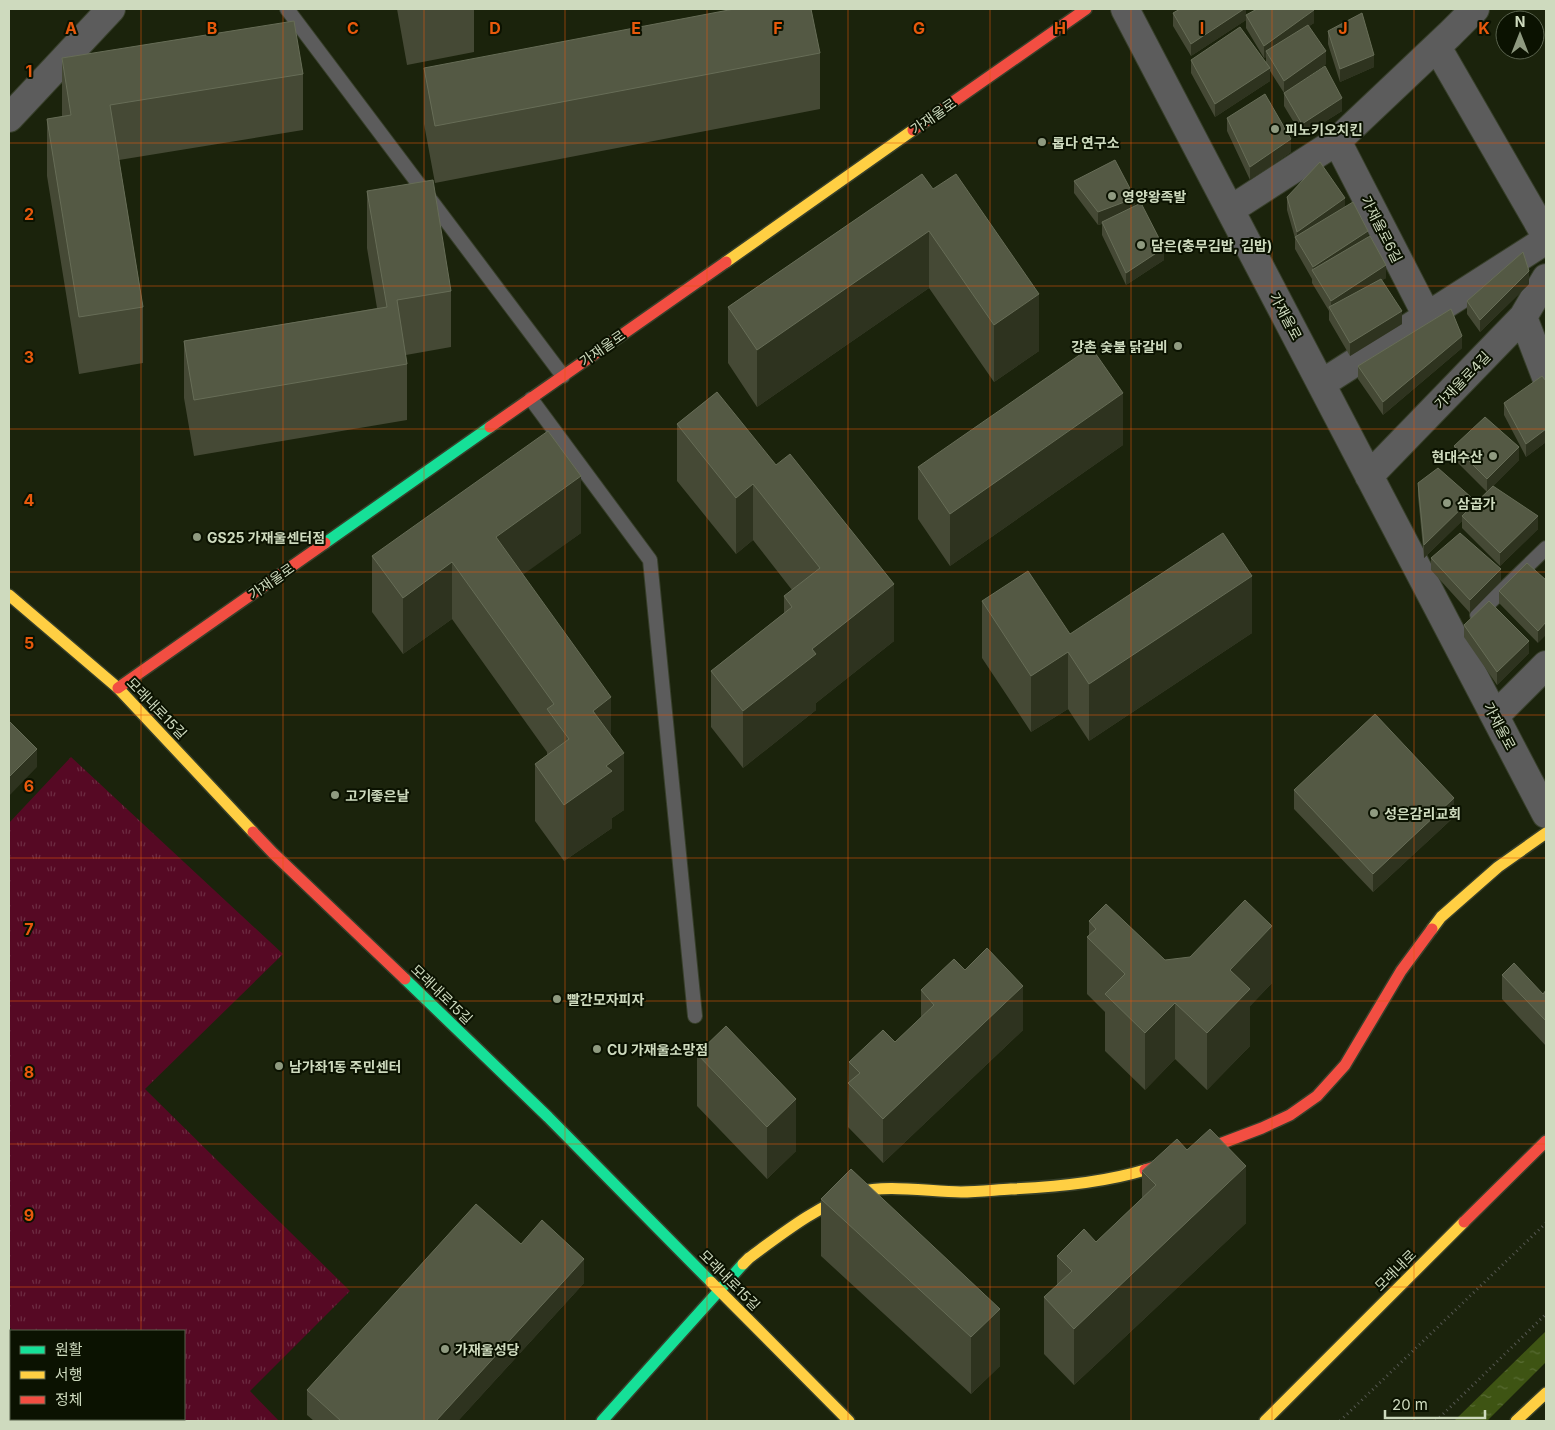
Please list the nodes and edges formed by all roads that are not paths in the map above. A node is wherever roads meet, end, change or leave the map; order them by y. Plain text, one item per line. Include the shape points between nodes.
1 (111, 9) edge
2 (287, 9) edge
3 (1086, 9) edge
4 (1125, 9) edge
5 (1475, 9) edge
6 (1437, 47) junction
7 (9, 118) edge
8 (1337, 142) junction
9 (1230, 210) junction
10 (1546, 238) edge
11 (1546, 278) edge
12 (1427, 316) junction
13 (1522, 317) junction
14 (563, 376) junction
15 (1546, 378) edge
16 (1321, 384) junction
17 (531, 399) junction
18 (1369, 476) junction
19 (1546, 548) edge
20 (9, 595) edge
21 (1461, 630) junction
22 (1546, 665) edge
23 (118, 688) junction
24 (1495, 716) junction
25 (1546, 814) edge
26 (1546, 833) edge
27 (695, 1016) dead end
28 (1546, 1141) edge
29 (720, 1291) junction
30 (1546, 1393) edge
31 (602, 1421) edge
32 (849, 1421) edge
33 (1265, 1421) edge
34 (1516, 1421) edge

1 - 7 street
2 - 14 lane
3 - 14 main road, 가재울로
4 - 9 street, 가재울로
5 - 6 street
6 - 8 street
6 - 10 street
8 - 9 street
8 - 12 street, 가재울로6길
9 - 16 street, 가재울로
10 - 12 street
11 - 13 street, 가재울로4길
12 - 16 street
13 - 15 street
13 - 18 street, 가재울로4길
14 - 17 main road, 가재울로
16 - 18 street, 가재울로
17 - 23 main road, 가재울로
17 - 27 lane via 650,560
18 - 21 street, 가재울로
19 - 21 lane
20 - 23 main road, 모래내로15길
21 - 24 street, 가재울로
22 - 24 street
23 - 29 main road, 모래내로15길 via 273,853 548,1117
24 - 25 street, 가재울로
26 - 29 main road via 1498,867 1442,917 1401,971 1346,1065 1317,1096 1290,1115 1180,1159 1122,1177 1056,1187 962,1192 880,1189 860,1192 793,1226 749,1258
28 - 33 main road, 모래내로
29 - 31 main road
29 - 32 main road, 모래내로15길
30 - 34 main road

